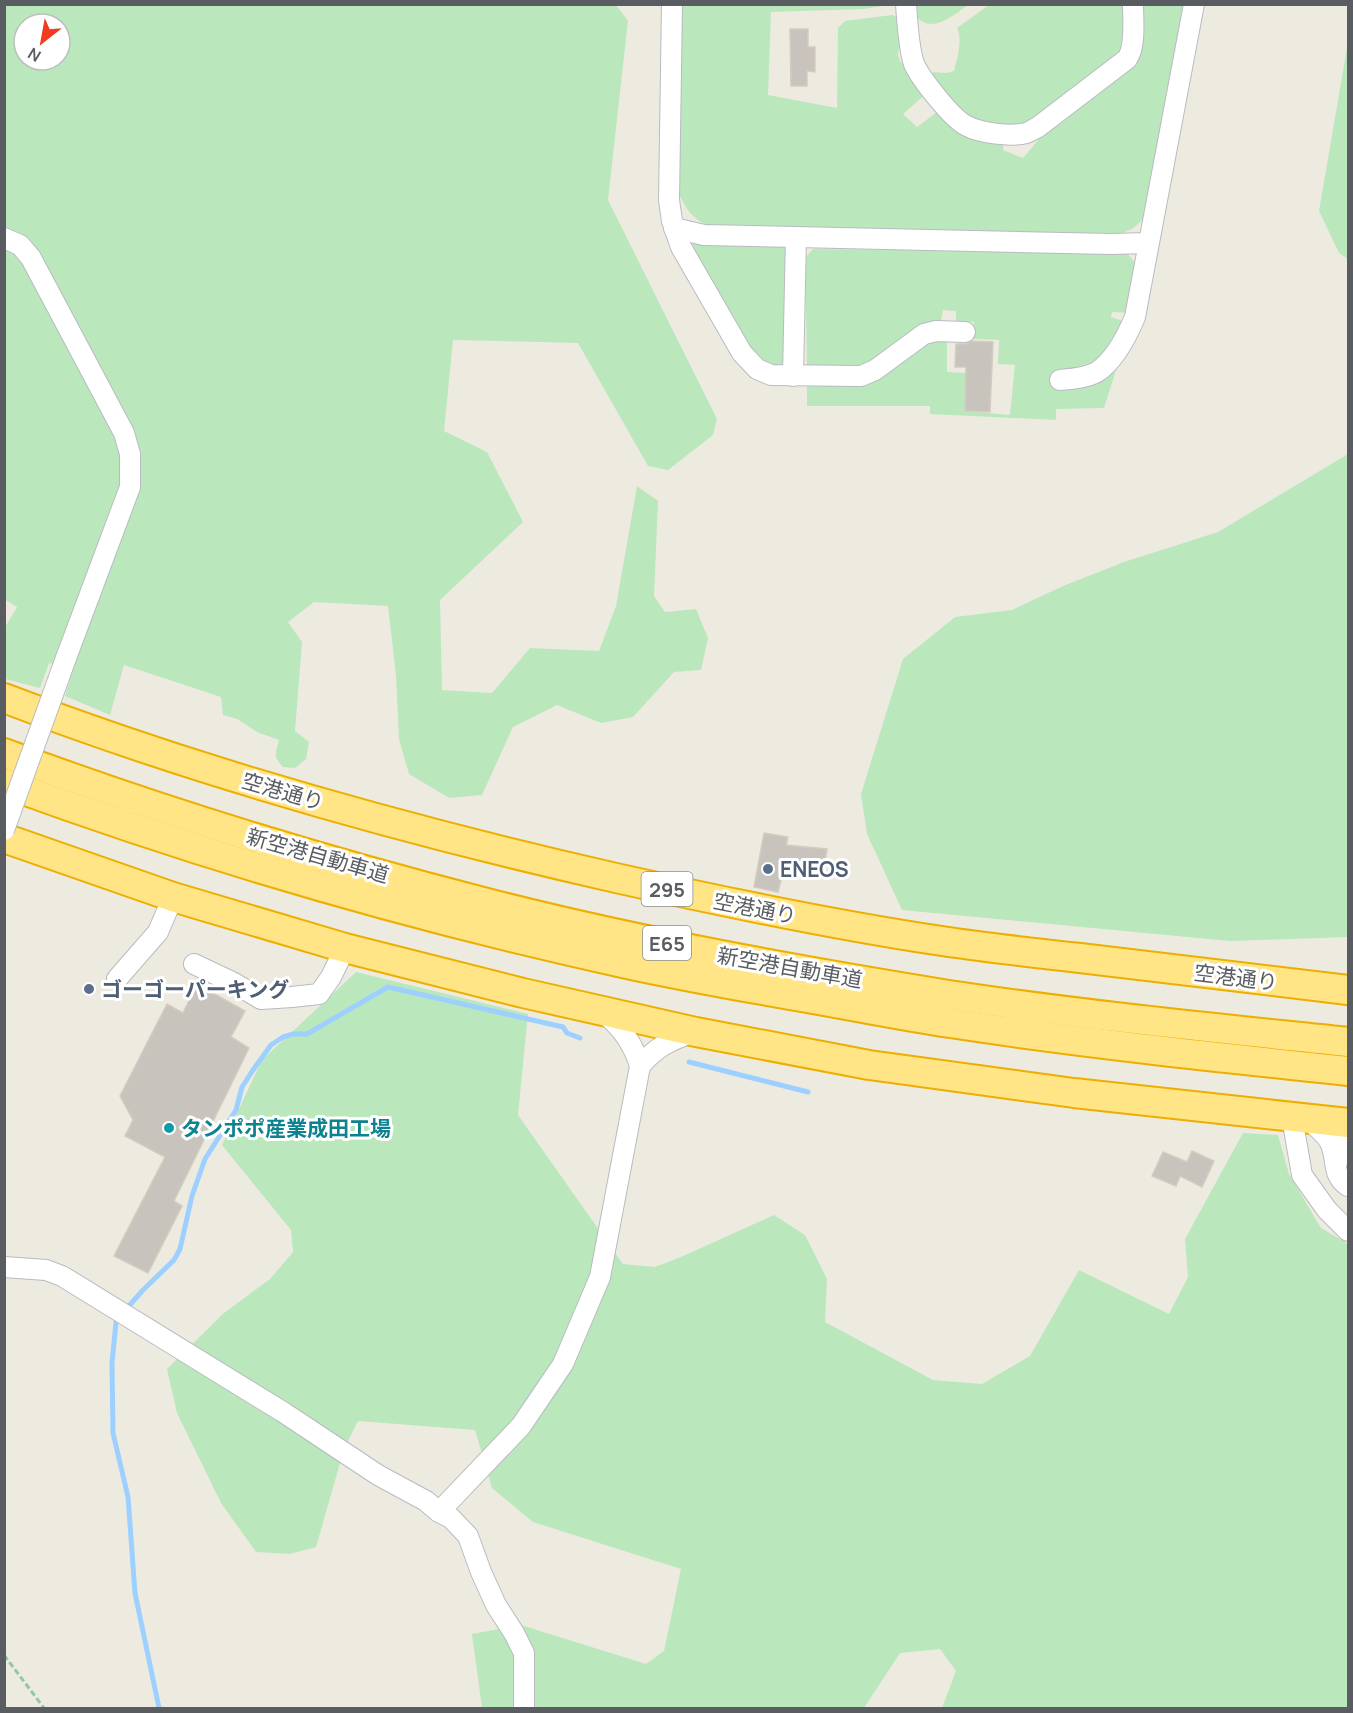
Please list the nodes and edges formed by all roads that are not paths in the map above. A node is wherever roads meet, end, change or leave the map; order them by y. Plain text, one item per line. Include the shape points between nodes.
1 (672, 4) edge
2 (906, 4) edge
3 (1133, 4) edge
4 (1194, 4) edge
5 (674, 228) junction
6 (796, 237) junction
7 (4, 238) edge
8 (1148, 243) junction
9 (965, 332) dead end
10 (793, 376) junction
11 (1060, 380) dead end
12 (4, 698) edge
13 (4, 753) edge
14 (4, 783) edge
15 (4, 831) edge
16 (4, 838) edge
17 (173, 897) junction
18 (345, 948) junction
19 (194, 964) dead end
20 (117, 979) dead end
21 (1348, 990) edge
22 (600, 1010) junction
23 (696, 1032) junction
24 (1348, 1042) edge
25 (1274, 1063) junction
26 (640, 1066) junction
27 (1348, 1071) edge
28 (1348, 1076) edge
29 (1348, 1123) edge
30 (1300, 1124) junction
31 (1348, 1137) edge
32 (1336, 1168) junction
33 (1348, 1186) edge
34 (1348, 1231) edge
35 (4, 1268) edge
36 (439, 1512) junction
37 (524, 1708) edge

1 - 5 street via 669,200
2 - 3 street via 914,63 954,118 966,126 1013,135 1038,127 1127,59 1132,53
4 - 8 street
5 - 6 street via 704,235
5 - 10 street via 742,353 757,369 771,375
6 - 8 street
6 - 10 street
7 - 15 street, bridge via 20,245 31,258 124,433 130,454 130,487
8 - 11 street via 1135,317 1115,354 1097,372
9 - 10 street via 924,334 861,376
12 - 21 highway, 空港通り / 295 via 190,764 329,805 447,838 722,902 943,942
13 - 24 highway, 新空港自動車道 / E65 via 193,819 334,861 631,936 952,995
14 - 25 highway, 新空港自動車道 / E65 via 187,846 339,892 626,963 949,1023
16 - 17 highway
17 - 18 highway
17 - 20 street via 158,932
18 - 19 street via 319,994 292,998 261,999
18 - 22 highway
22 - 23 highway
22 - 26 street via 622,1030
23 - 26 street via 666,1042
23 - 30 highway via 880,1066
25 - 27 highway, 新空港自動車道 / E65
25 - 28 highway
26 - 36 street via 600,1277 563,1364 521,1426
29 - 30 highway
30 - 32 street via 1316,1125 1330,1142
30 - 34 street via 1302,1175
31 - 32 street via 1338,1154
32 - 33 street
35 - 36 street via 46,1270 62,1276
36 - 37 street via 451,1518 468,1536 496,1605 524,1653

